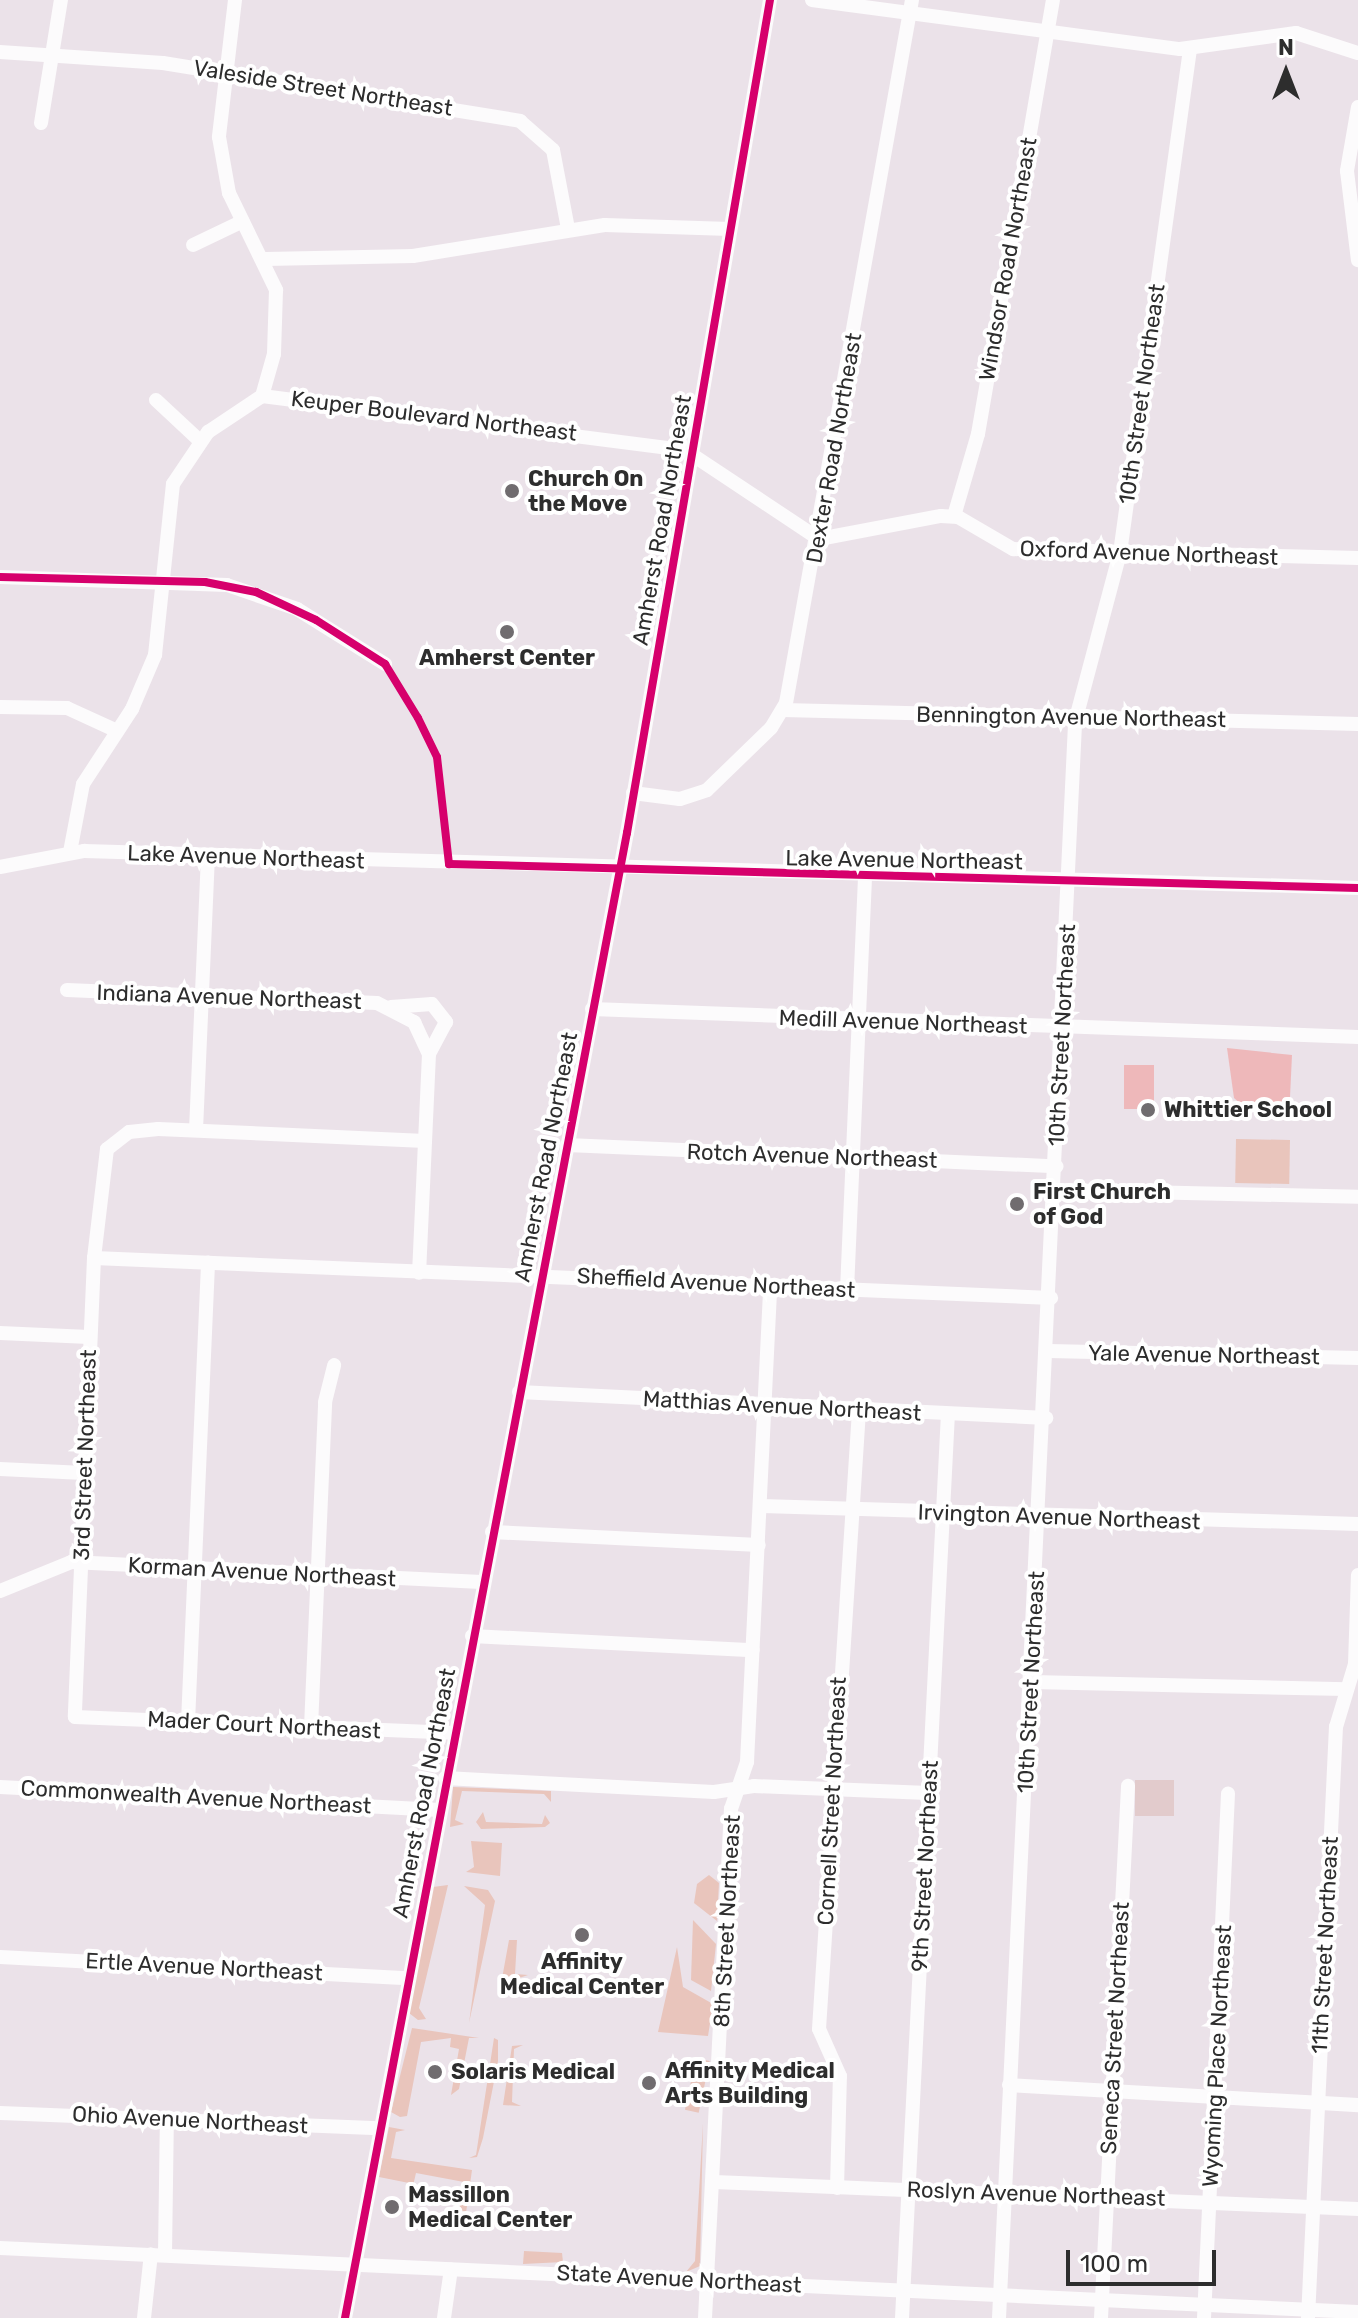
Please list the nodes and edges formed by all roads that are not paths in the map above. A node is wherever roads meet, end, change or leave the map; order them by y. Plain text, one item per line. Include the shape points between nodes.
1 (61, 0) edge
2 (235, 0) edge
3 (770, 0) edge
4 (812, 0) edge
5 (1053, 0) edge
6 (911, 6) edge
7 (1047, 33) junction
8 (1190, 49) junction
9 (0, 52) edge
10 (1358, 53) edge
11 (52, 56) junction
12 (225, 73) junction
13 (1358, 107) edge
14 (41, 123) dead end
15 (243, 221) junction
16 (568, 229) junction
17 (730, 229) junction
18 (193, 245) dead end
19 (266, 259) junction
20 (1358, 260) edge
21 (262, 396) junction
22 (156, 400) dead end
23 (200, 441) junction
24 (692, 453) junction
25 (954, 516) junction
26 (819, 539) junction
27 (1120, 553) junction
28 (1358, 558) edge
29 (0, 577) edge
30 (164, 580) junction
31 (385, 664) dead end
32 (0, 707) edge
33 (783, 710) junction
34 (1076, 718) junction
35 (1358, 724) edge
36 (117, 731) junction
37 (633, 793) junction
38 (70, 852) junction
39 (208, 856) junction
40 (0, 867) edge
41 (619, 870) junction
42 (865, 876) junction
43 (1069, 882) junction
44 (1358, 888) edge
45 (67, 990) dead end
46 (202, 995) junction
47 (391, 1007) junction
48 (592, 1009) junction
49 (859, 1021) junction
50 (1062, 1028) junction
51 (1358, 1037) edge
52 (429, 1054) junction
53 (196, 1130) junction
54 (425, 1141) junction
55 (567, 1145) junction
56 (852, 1159) junction
57 (1057, 1166) junction
58 (1056, 1190) junction
59 (1358, 1197) edge
60 (94, 1258) junction
61 (208, 1262) junction
62 (419, 1273) junction
63 (541, 1278) junction
64 (770, 1286) junction
65 (847, 1290) junction
66 (1051, 1298) junction
67 (0, 1333) edge
68 (89, 1337) junction
69 (1049, 1351) junction
70 (1358, 1358) edge
71 (334, 1365) dead end
72 (519, 1392) junction
73 (764, 1405) junction
74 (859, 1410) junction
75 (948, 1414) junction
76 (1046, 1418) junction
77 (0, 1469) edge
78 (84, 1473) junction
79 (760, 1506) junction
80 (854, 1510) junction
81 (943, 1514) junction
82 (1040, 1518) junction
83 (1358, 1524) edge
84 (492, 1532) junction
85 (759, 1545) junction
86 (81, 1562) junction
87 (195, 1569) junction
88 (317, 1575) junction
89 (1358, 1575) edge
90 (482, 1582) junction
91 (0, 1591) edge
92 (1358, 1607) edge
93 (472, 1636) junction
94 (753, 1650) junction
95 (1032, 1682) junction
96 (1346, 1689) junction
97 (75, 1717) joint
98 (188, 1722) junction
99 (311, 1727) junction
100 (454, 1733) junction
101 (445, 1778) junction
102 (1128, 1786) dead end
103 (0, 1787) edge
104 (739, 1789) junction
105 (832, 1789) junction
106 (928, 1793) junction
107 (1228, 1794) dead end
108 (439, 1810) junction
109 (0, 1957) edge
110 (407, 1978) junction
111 (1009, 2085) junction
112 (1112, 2090) junction
113 (1215, 2095) junction
114 (1317, 2103) junction
115 (1358, 2105) edge
116 (0, 2113) edge
117 (167, 2119) junction
118 (379, 2128) junction
119 (714, 2182) junction
120 (837, 2188) junction
121 (909, 2191) junction
122 (1004, 2197) junction
123 (1107, 2198) junction
124 (1210, 2201) junction
125 (1312, 2207) junction
126 (1358, 2209) edge
127 (0, 2248) edge
128 (158, 2254) junction
129 (355, 2265) junction
130 (451, 2269) junction
131 (707, 2280) junction
132 (904, 2290) junction
133 (1000, 2295) junction
134 (1101, 2299) junction
135 (1205, 2311) edge
136 (1358, 2312) edge
137 (1308, 2314) edge
138 (144, 2318) edge
139 (345, 2318) edge
140 (444, 2318) edge
141 (705, 2318) edge
142 (902, 2318) edge
143 (999, 2318) edge
144 (1101, 2318) edge

1 - 11 street
2 - 12 street
3 - 17 street, Amherst Road Northeast
4 - 6 street
5 - 7 street, Windsor Road Northeast
6 - 7 street
6 - 26 street, Dexter Road Northeast
7 - 8 street
7 - 25 street, Windsor Road Northeast via 975,451
8 - 10 street via 1281,32
8 - 27 street, 10th Street Northeast
9 - 11 street, Valeside Street Northeast
11 - 12 street, Valeside Street Northeast
11 - 14 street
12 - 15 street via 220,158
12 - 16 street, Valeside Street Northeast via 520,121 553,150
13 - 20 street via 1347,171
15 - 18 street
15 - 19 street
16 - 17 street
16 - 19 street via 428,255
17 - 24 street, Amherst Road Northeast
19 - 21 street via 278,316
21 - 23 street, Keuper Boulevard Northeast
21 - 24 street, Keuper Boulevard Northeast
22 - 23 street
23 - 30 street, Keuper Boulevard Northeast via 170,496
24 - 26 street
24 - 37 street, Amherst Road Northeast
25 - 26 street
25 - 27 street, Oxford Avenue Northeast via 1003,548
26 - 33 street, Dexter Road Northeast
27 - 28 street, Oxford Avenue Northeast
27 - 34 street, 10th Street Northeast
29 - 30 street
30 - 31 street via 227,585 281,601
30 - 36 street, Keuper Boulevard Northeast via 149,672
32 - 36 street via 67,708
33 - 34 street, Bennington Avenue Northeast
33 - 37 street via 696,796
34 - 35 street, Bennington Avenue Northeast
34 - 43 street, 10th Street Northeast
36 - 38 street, Keuper Boulevard Northeast via 79,795
37 - 41 street, Amherst Road Northeast
38 - 39 street, Lake Avenue Northeast
38 - 40 street, Lake Avenue Northeast
39 - 41 street, Lake Avenue Northeast
39 - 46 street
41 - 42 street, Lake Avenue Northeast
41 - 48 street, Amherst Road Northeast
42 - 43 street, Lake Avenue Northeast
42 - 49 street
43 - 44 street, Lake Avenue Northeast
43 - 50 street, 10th Street Northeast
45 - 46 street, Indiana Avenue Northeast
46 - 47 street, Indiana Avenue Northeast
46 - 53 street
47 - 52 street, Indiana Avenue Northeast via 414,1022
47 - 52 street, Indiana Avenue Northeast via 425,1002 440,1009 446,1030
48 - 49 street, Medill Avenue Northeast
48 - 55 street, Amherst Road Northeast
49 - 50 street, Medill Avenue Northeast
49 - 56 street
50 - 51 street, Medill Avenue Northeast
50 - 57 street, 10th Street Northeast
52 - 54 street
53 - 54 street, 3rd Street Northeast
53 - 60 street, 3rd Street Northeast via 123,1134 104,1155
54 - 62 street
55 - 56 street, Rotch Avenue Northeast
55 - 63 street, Amherst Road Northeast
56 - 57 street, Rotch Avenue Northeast
56 - 65 street
57 - 58 street, 10th Street Northeast
58 - 59 street
58 - 66 street, 10th Street Northeast
60 - 61 street, Sheffield Avenue Northeast
60 - 68 street, 3rd Street Northeast
61 - 62 street, Sheffield Avenue Northeast
61 - 87 street
62 - 63 street, Sheffield Avenue Northeast
63 - 64 street, Sheffield Avenue Northeast
63 - 72 street, Amherst Road Northeast
64 - 65 street, Sheffield Avenue Northeast
64 - 73 street, 8th Street Northeast
65 - 66 street, Sheffield Avenue Northeast
66 - 69 street, 10th Street Northeast
67 - 68 street
68 - 78 street, 3rd Street Northeast
69 - 70 street, Yale Avenue Northeast
69 - 76 street, 10th Street Northeast
71 - 88 street via 325,1402
72 - 73 street, Matthias Avenue Northeast
72 - 84 street, Amherst Road Northeast
73 - 74 street, Matthias Avenue Northeast
73 - 79 street, 8th Street Northeast
74 - 75 street, Matthias Avenue Northeast
74 - 80 street, Cornell Street Northeast
75 - 76 street, Matthias Avenue Northeast
75 - 81 street, 9th Street Northeast
76 - 82 street, 10th Street Northeast
77 - 78 street
78 - 86 street, 3rd Street Northeast
79 - 80 street, Irvington Avenue Northeast
79 - 85 street, 8th Street Northeast
80 - 81 street, Irvington Avenue Northeast
80 - 105 street, Cornell Street Northeast via 842,1596
81 - 82 street, Irvington Avenue Northeast
81 - 106 street, 9th Street Northeast
82 - 83 street, Irvington Avenue Northeast
82 - 95 street, 10th Street Northeast
84 - 85 street
84 - 90 street, Amherst Road Northeast
85 - 94 street, 8th Street Northeast
86 - 87 street, Korman Avenue Northeast
86 - 91 street, Korman Avenue Northeast via 47,1567
86 - 97 street, 3rd Street Northeast
87 - 88 street, Korman Avenue Northeast
87 - 98 street
88 - 90 street, Korman Avenue Northeast
88 - 99 street
89 - 92 street, 11th Street Northeast
90 - 93 street, Amherst Road Northeast
92 - 96 street, 11th Street Northeast
93 - 94 street
93 - 100 street, Amherst Road Northeast
94 - 104 street, 8th Street Northeast
95 - 96 street
95 - 111 street, 10th Street Northeast
96 - 114 street, 11th Street Northeast via 1336,1727
97 - 98 street, Mader Court Northeast
98 - 99 street, Mader Court Northeast
99 - 100 street, Mader Court Northeast
100 - 101 street, Amherst Road Northeast
101 - 104 street
101 - 108 street, Amherst Road Northeast
102 - 112 street, Seneca Street Northeast
103 - 108 street, Commonwealth Avenue Northeast
104 - 105 street
104 - 119 street, 8th Street Northeast via 731,1809
105 - 106 street
105 - 120 street, Cornell Street Northeast via 819,2029 840,2076
106 - 121 street, 9th Street Northeast
107 - 113 street, Wyoming Place Northeast
108 - 110 street, Amherst Road Northeast
109 - 110 street, Ertle Avenue Northeast
110 - 118 street, Amherst Road Northeast
111 - 112 street
111 - 122 street, 10th Street Northeast
112 - 113 street
112 - 123 street, Seneca Street Northeast
113 - 114 street
113 - 124 street, Wyoming Place Northeast
114 - 115 street
114 - 125 street, 11th Street Northeast
116 - 117 street, Ohio Avenue Northeast
117 - 118 street, Ohio Avenue Northeast
117 - 128 street
118 - 129 street, Amherst Road Northeast
119 - 120 street, Roslyn Avenue Northeast
119 - 131 street, 8th Street Northeast
120 - 121 street, Roslyn Avenue Northeast
121 - 122 street, Roslyn Avenue Northeast
121 - 132 street, 9th Street Northeast
122 - 123 street, Roslyn Avenue Northeast
122 - 133 street, 10th Street Northeast
123 - 124 street, Roslyn Avenue Northeast
123 - 134 street, Seneca Street Northeast
124 - 125 street, Roslyn Avenue Northeast
124 - 135 street, Wyoming Place Northeast
125 - 126 street, Roslyn Avenue Northeast
125 - 137 street, 11th Street Northeast
127 - 128 street, State Avenue Northeast
128 - 129 street, State Avenue Northeast
128 - 138 street
129 - 130 street, State Avenue Northeast
129 - 139 street, Amherst Road Northeast
130 - 131 street, State Avenue Northeast
130 - 140 street
131 - 132 street, State Avenue Northeast
131 - 141 street, 8th Street Northeast
132 - 133 street, State Avenue Northeast
132 - 142 street, 9th Street Northeast
133 - 134 street, State Avenue Northeast
133 - 143 street, 10th Street Northeast
134 - 135 street, State Avenue Northeast
134 - 144 street, Seneca Street Northeast
135 - 137 street, State Avenue Northeast
136 - 137 street, State Avenue Northeast

